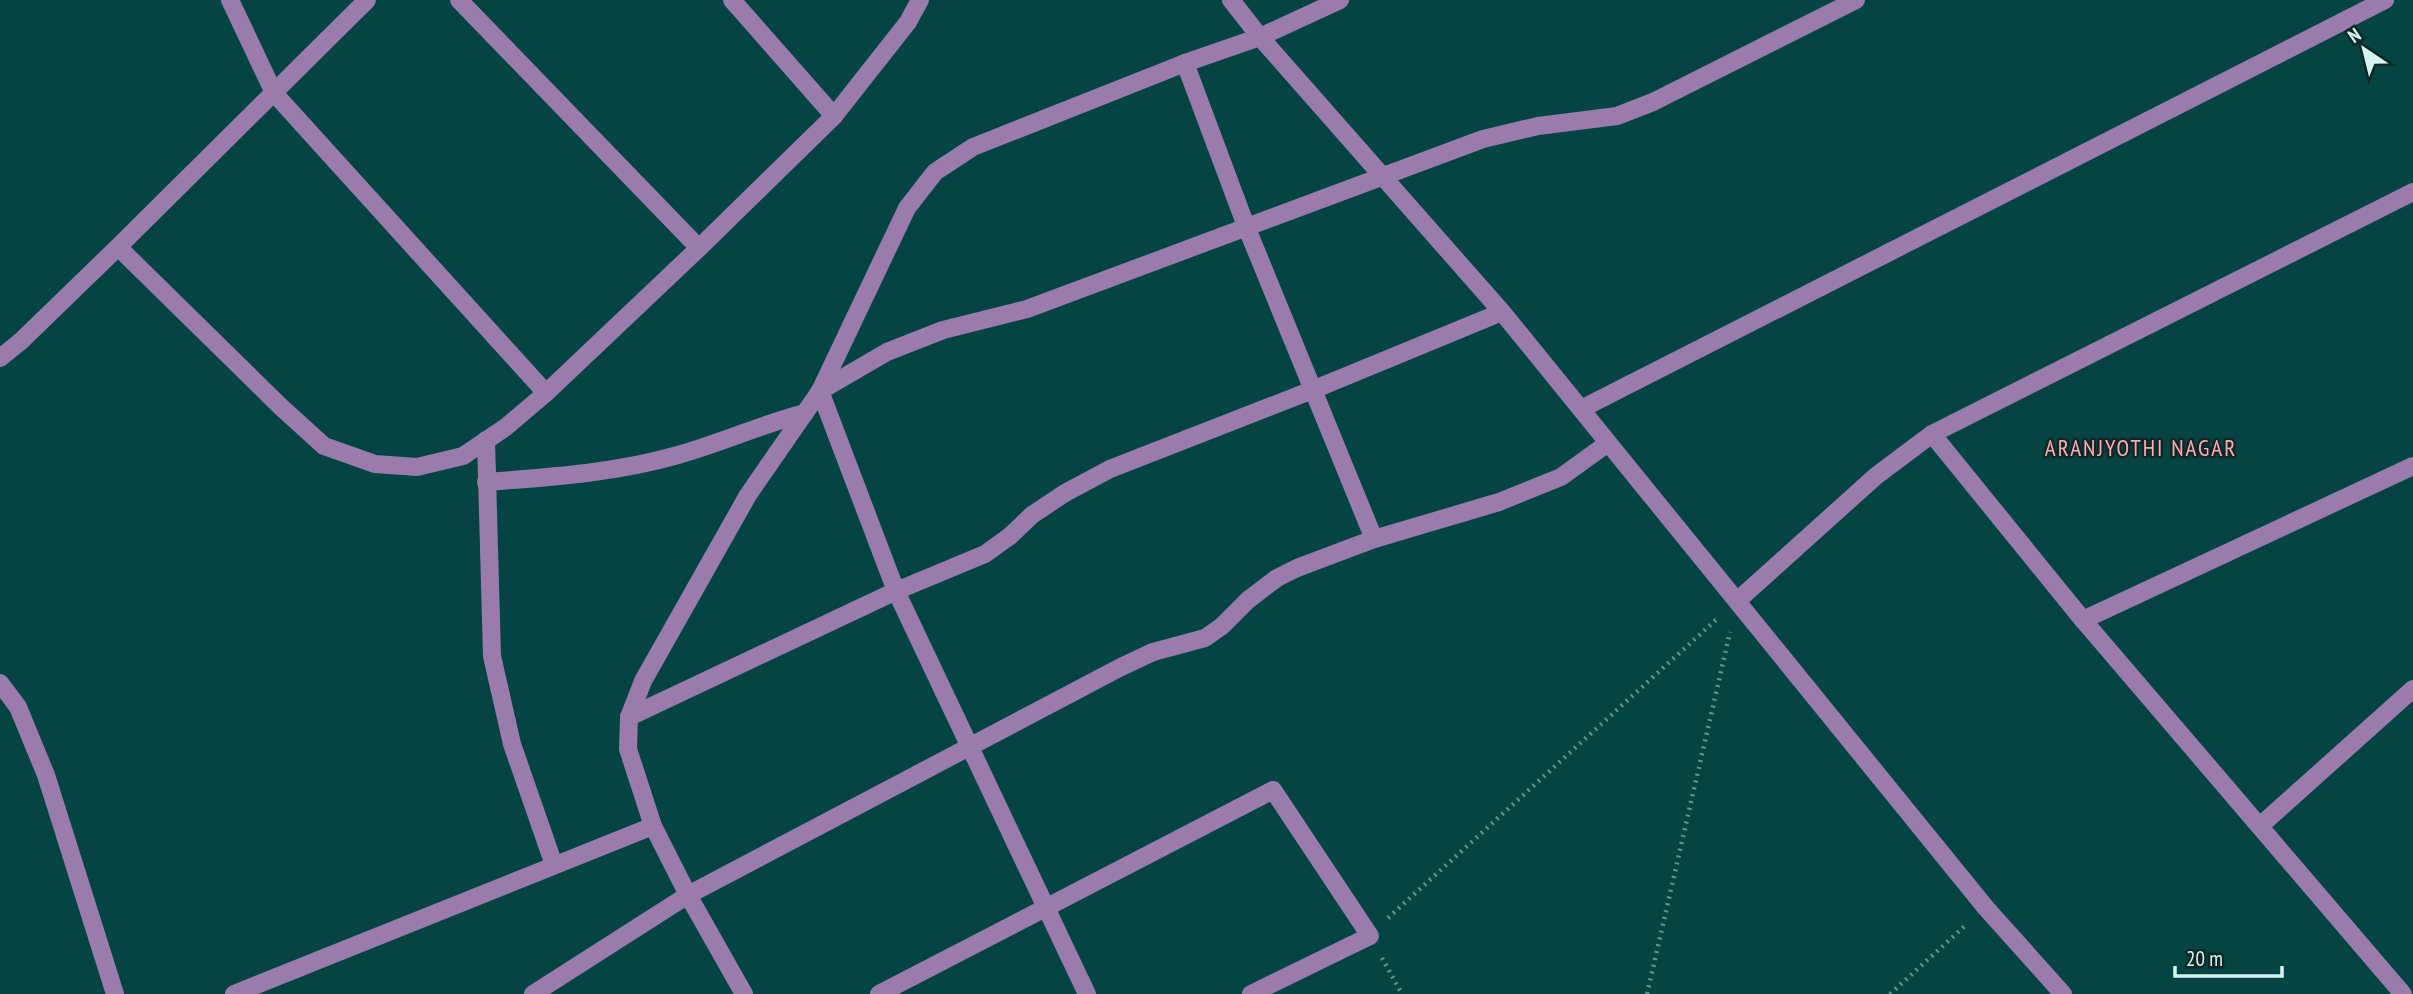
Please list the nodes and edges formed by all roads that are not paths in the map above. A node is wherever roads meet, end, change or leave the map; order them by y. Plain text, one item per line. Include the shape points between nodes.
1 (230, 0) edge
2 (368, 0) edge
3 (459, 0) edge
4 (732, 0) edge
5 (920, 0) edge
6 (1231, 0) edge
7 (1340, 0) edge
8 (1856, 0) edge
9 (2385, 0) edge
10 (1260, 37) junction
11 (1185, 63) junction
12 (274, 93) junction
13 (834, 116) junction
14 (1381, 176) junction
15 (2413, 192) edge
16 (1246, 226) junction
17 (118, 247) junction
18 (699, 248) junction
19 (1502, 312) junction
20 (0, 358) edge
21 (1315, 389) junction
22 (820, 391) junction
23 (546, 393) junction
24 (1581, 409) junction
25 (805, 412) junction
26 (1932, 434) junction
27 (486, 440) junction
28 (1608, 443) junction
29 (2413, 466) edge
30 (486, 482) junction
31 (1374, 539) junction
32 (896, 591) junction
33 (1737, 601) junction
34 (2083, 620) junction
35 (0, 683) edge
36 (2413, 689) edge
37 (629, 717) junction
38 (971, 747) junction
39 (2261, 825) junction
40 (653, 826) junction
41 (554, 865) junction
42 (688, 895) junction
43 (1048, 908) junction
44 (115, 994) edge
45 (234, 994) edge
46 (533, 994) edge
47 (744, 994) edge
48 (879, 994) edge
49 (1087, 994) edge
50 (1251, 994) edge
51 (2063, 994) edge
52 (2403, 994) edge

1 - 12 street
2 - 12 street
3 - 18 street
4 - 13 street
5 - 13 street
6 - 10 street
7 - 10 street
8 - 14 street via 1617,116 1538,126 1483,139
9 - 24 street
10 - 11 street
10 - 14 street
11 - 16 street
11 - 22 street via 973,146 935,172 907,208
12 - 17 street
12 - 23 street
13 - 18 street
14 - 16 street
14 - 19 street
15 - 26 street
16 - 21 street
16 - 22 street via 1027,309 932,334 887,352
17 - 20 street
17 - 27 street via 324,446 375,464 417,467 463,456
18 - 23 street
19 - 21 street
19 - 24 street
21 - 31 street
21 - 32 street via 1110,469 1032,515 985,554
22 - 25 street
22 - 32 street
23 - 27 street
24 - 28 street
25 - 30 street via 678,455 591,474
25 - 37 street via 748,495 643,681
26 - 33 street via 1876,476
26 - 34 street
27 - 30 street
28 - 31 street via 1561,477 1499,502
28 - 33 street
29 - 34 street
30 - 41 street via 492,656 512,744
31 - 38 street via 1277,578 1205,638 1153,652
32 - 37 street
32 - 38 street
33 - 51 street via 1986,908
34 - 39 street
35 - 44 street via 18,707 46,775
36 - 39 street
37 - 40 street via 628,749
38 - 42 street
38 - 43 street
39 - 52 street
40 - 41 street
40 - 42 street
41 - 45 street
42 - 46 street
42 - 47 street
43 - 48 street
43 - 49 street
43 - 50 street via 1273,790 1370,936

